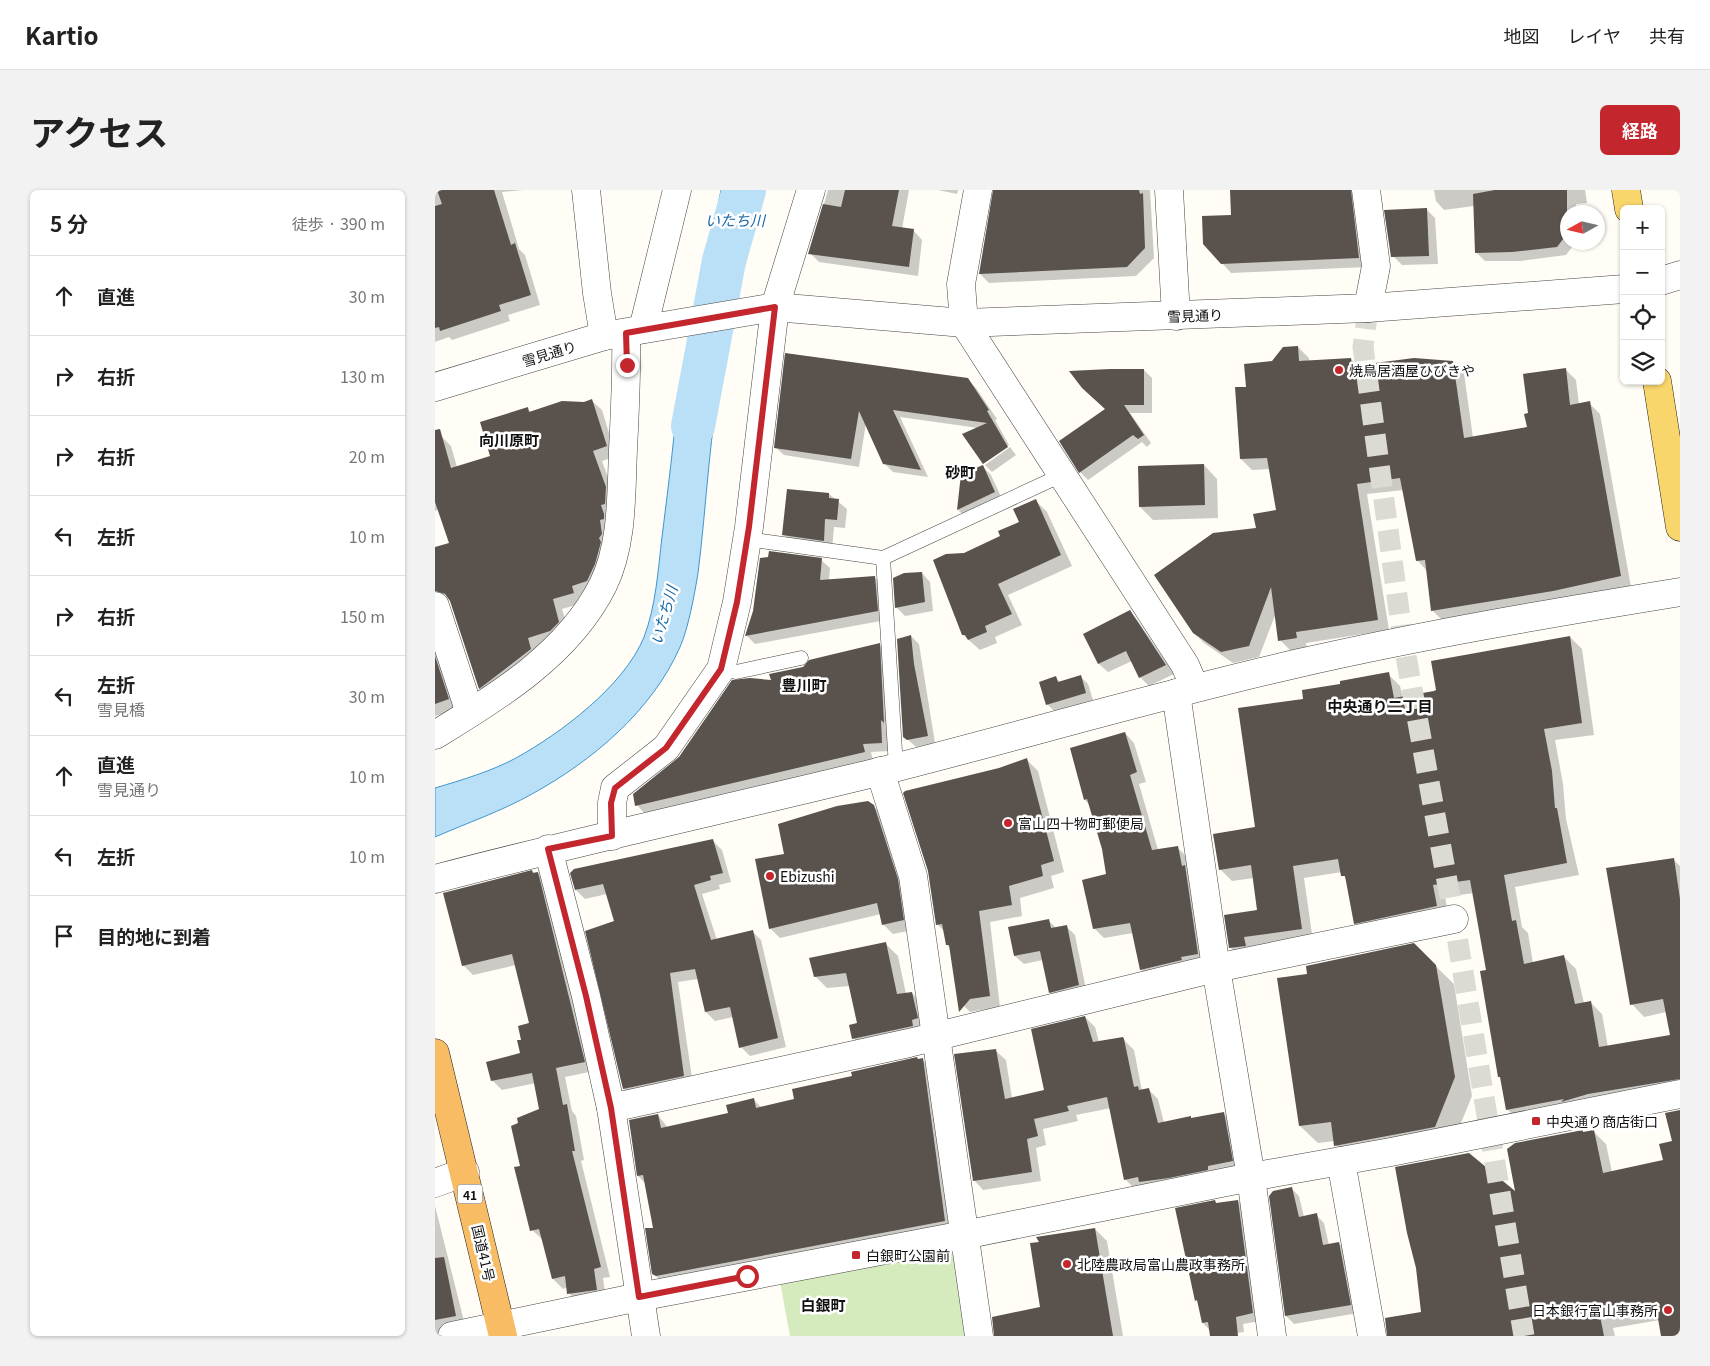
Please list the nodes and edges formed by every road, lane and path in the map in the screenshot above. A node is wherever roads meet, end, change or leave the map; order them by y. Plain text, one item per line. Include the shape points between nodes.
1 (587, 190) edge
2 (677, 190) edge
3 (811, 190) edge
4 (978, 190) edge
5 (1169, 190) edge
6 (1366, 190) edge
7 (1626, 190) edge
8 (1628, 205) edge
9 (1680, 274) edge
10 (1665, 280) edge
11 (1620, 289) edge
12 (770, 308) junction
13 (1368, 308) junction
14 (1176, 316) junction
15 (964, 323) junction
16 (634, 331) junction
17 (1658, 385) edge
18 (435, 387) edge
19 (1062, 474) junction
20 (1680, 527) edge
21 (747, 539) junction
22 (883, 558) junction
23 (1680, 592) edge
24 (435, 606) edge
25 (801, 658) dead end
26 (721, 669) junction
27 (1185, 691) junction
28 (470, 713) junction
29 (435, 735) edge
30 (888, 769) junction
31 (612, 836) junction
32 (548, 849) junction
33 (435, 879) edge
34 (1454, 919) dead end
35 (1216, 968) junction
36 (936, 1036) junction
37 (435, 1056) edge
38 (1680, 1094) edge
39 (611, 1108) junction
40 (1341, 1161) junction
41 (465, 1172) junction
42 (1251, 1177) junction
43 (435, 1183) edge
44 (964, 1235) junction
45 (639, 1297) junction
46 (502, 1331) edge
47 (452, 1336) edge
48 (646, 1336) edge
49 (979, 1336) edge
50 (1273, 1336) edge
51 (1372, 1336) edge

1 - 16 street via 597,294
2 - 16 street
3 - 12 street
4 - 15 street via 961,284
5 - 14 street
6 - 13 street via 1376,266
7 - 8 main road
9 - 10 street
11 - 13 street, 雪見通り
12 - 15 street, 雪見通り
12 - 16 street, 雪見通り
12 - 21 street via 767,390
13 - 14 street, 雪見通り
14 - 15 street, 雪見通り
15 - 19 street
16 - 18 street, 雪見通り
16 - 28 street via 627,365 619,533 603,584 576,626 539,664
17 - 20 main road
19 - 22 lane
19 - 27 street via 1185,665
21 - 22 lane
21 - 26 street via 737,602
22 - 30 lane
23 - 27 street via 1403,640
24 - 28 street
25 - 26 lane via 736,672
26 - 31 street via 666,748 615,788 611,803
27 - 30 street
27 - 35 street
28 - 29 street
30 - 31 street
30 - 36 street via 913,876
31 - 32 street
32 - 33 street
32 - 39 street
34 - 35 street
35 - 36 street
35 - 42 street
36 - 39 street
36 - 44 street
37 - 41 highway, 国道41号 / 41
38 - 40 street
39 - 45 street
40 - 42 street
40 - 51 street
41 - 43 street
41 - 46 highway, 国道41号 / 41
42 - 44 street
42 - 50 street
44 - 45 street
44 - 49 street
45 - 46 street
45 - 48 street
46 - 47 street

